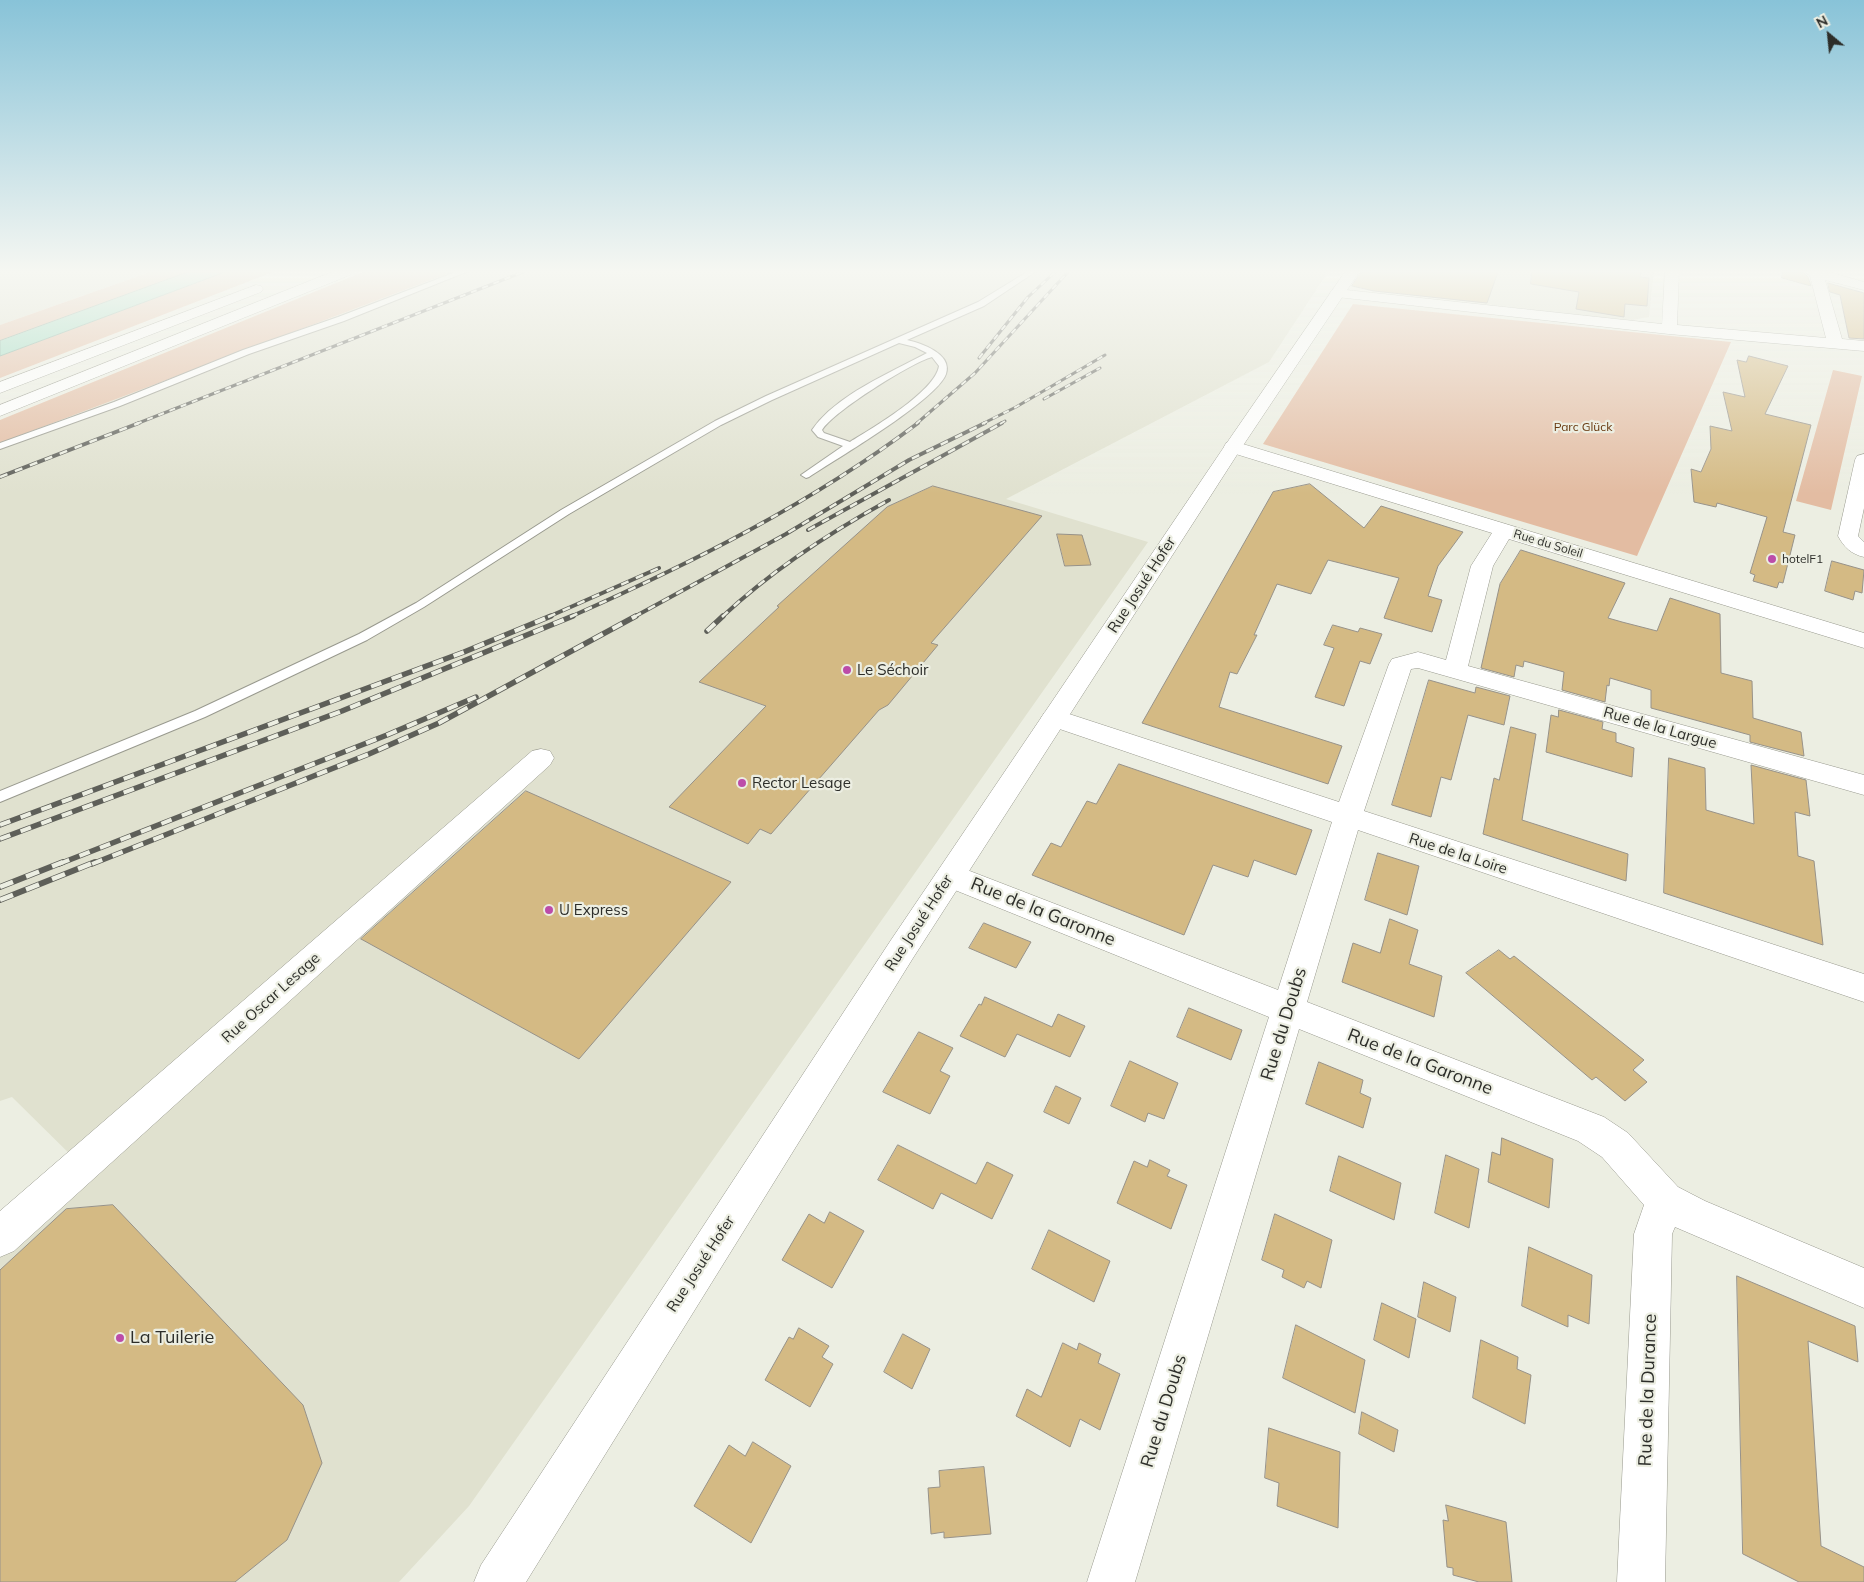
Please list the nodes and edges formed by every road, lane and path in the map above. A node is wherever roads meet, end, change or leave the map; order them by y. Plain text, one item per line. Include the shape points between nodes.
1 (109, 346) edge
2 (162, 346) edge
3 (264, 346) edge
4 (888, 346) edge
5 (919, 346) edge
6 (1302, 346) edge
7 (932, 353) junction
8 (0, 388) edge
9 (0, 411) edge
10 (0, 446) edge
11 (851, 446) junction
12 (1233, 447) junction
13 (1864, 460) edge
14 (806, 475) dead end
15 (1504, 530) junction
16 (1864, 550) edge
17 (1864, 641) edge
18 (1455, 670) junction
19 (1054, 718) junction
20 (541, 758) dead end
21 (1864, 785) edge
22 (0, 797) edge
23 (1348, 818) junction
24 (951, 876) junction
25 (1864, 988) edge
26 (1289, 1010) junction
27 (1666, 1200) junction
28 (0, 1237) edge
29 (1864, 1288) edge
30 (498, 1582) edge
31 (1111, 1582) edge
32 (1641, 1582) edge

1 - 8 main road
2 - 9 main road
3 - 10 lane
4 - 22 lane via 718,423 565,512 363,638 200,714
5 - 7 lane
6 - 12 main road, Rue Josué Hofer
7 - 11 lane via 942,366 942,374 936,383 904,411
7 - 11 lane via 836,409 818,426 821,435
11 - 14 lane
12 - 15 main road, Rue du Soleil
12 - 19 main road, Rue Josué Hofer
13 - 16 main road via 1848,536 1852,543
15 - 17 main road, Rue du Soleil
15 - 18 main road via 1482,566
18 - 21 main road, Rue de la Largue
18 - 23 main road, Rue du Doubs via 1418,660 1401,664
19 - 23 main road, Rue de la Loire
19 - 24 main road, Rue Josué Hofer
20 - 28 main road, Rue Oscar Lesage
23 - 25 main road, Rue de la Loire
23 - 26 main road, Rue du Doubs
24 - 26 main road, Rue de la Garonne
24 - 30 main road, Rue Josué Hofer
26 - 27 main road, Rue de la Garonne via 1591,1129 1616,1145
26 - 31 main road, Rue du Doubs
27 - 29 main road, Rue de la Garonne via 1691,1215
27 - 32 main road, Rue de la Durance via 1653,1234

